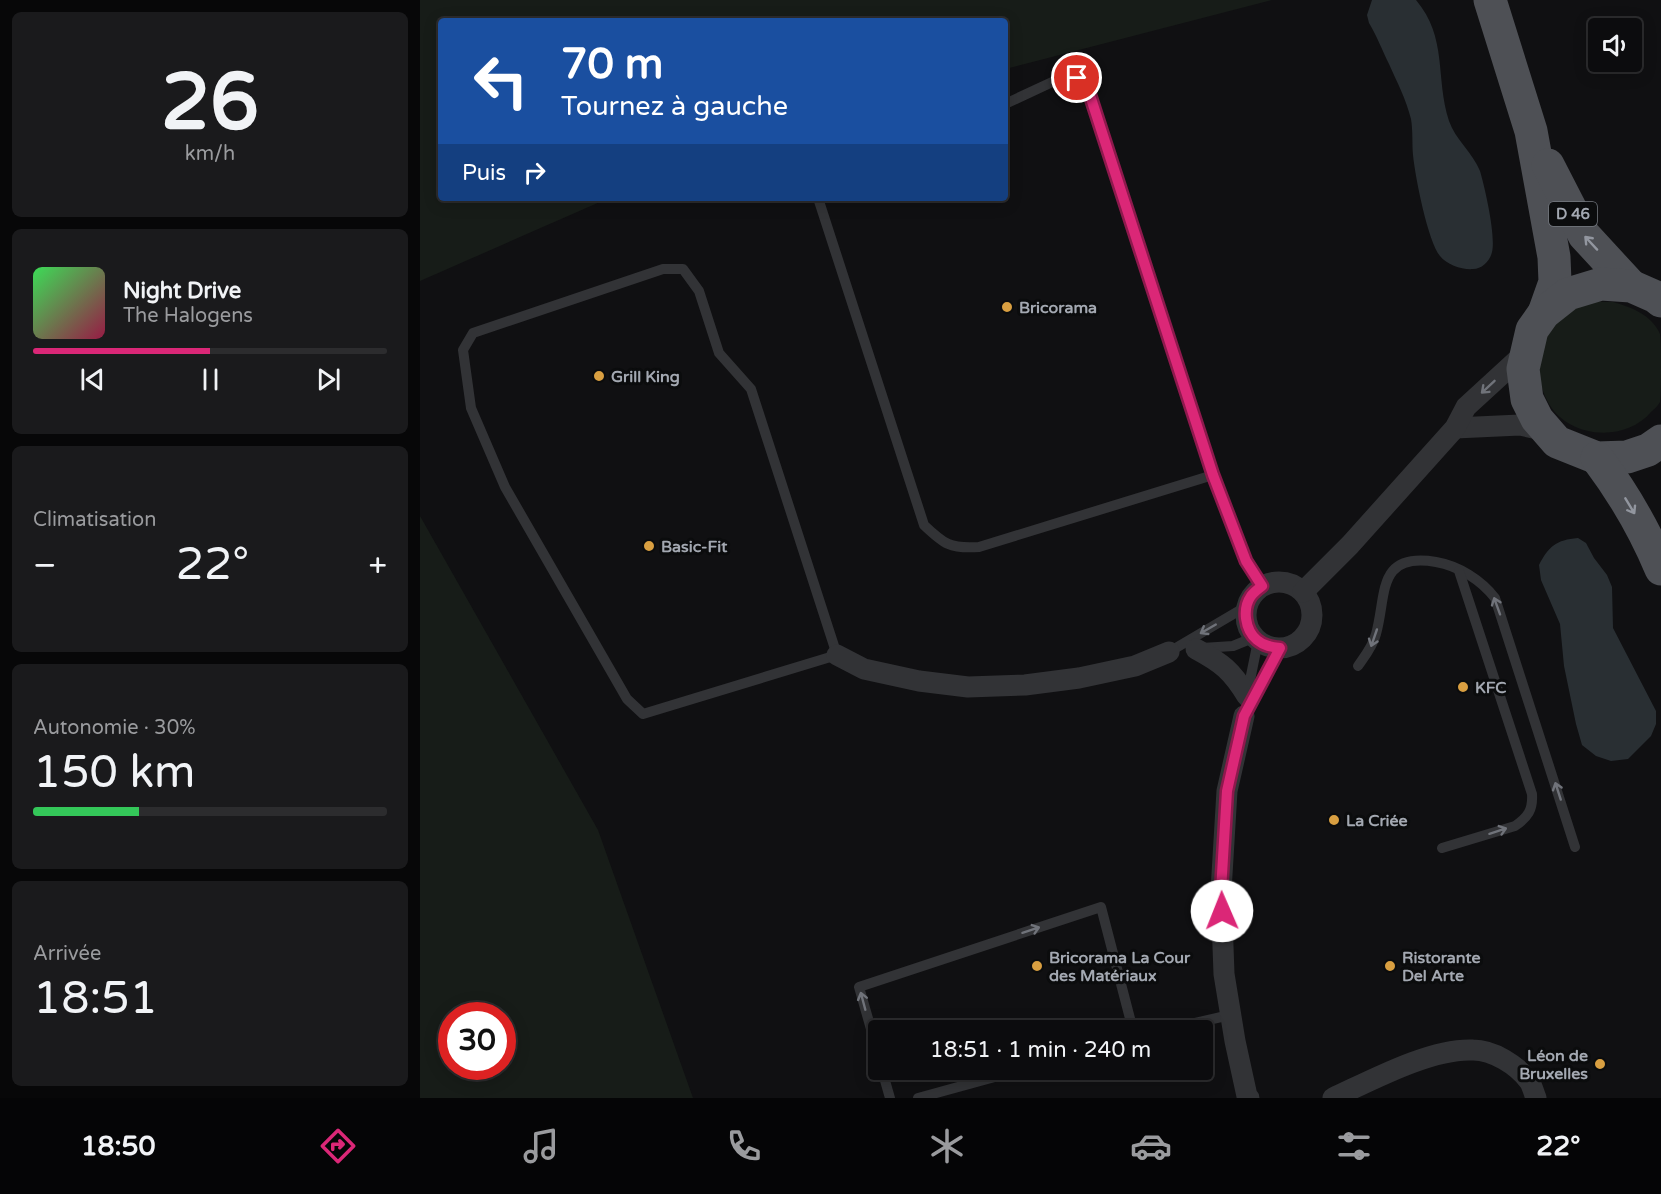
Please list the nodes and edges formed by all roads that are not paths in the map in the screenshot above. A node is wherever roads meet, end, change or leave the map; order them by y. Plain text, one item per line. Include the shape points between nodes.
1 (1490, 0) edge
2 (1008, 103) edge
3 (1531, 131) junction
4 (819, 201) edge
5 (1631, 286) junction
6 (1661, 301) edge
7 (1544, 313) junction
8 (1527, 350) junction
9 (1455, 428) junction
10 (1547, 431) junction
11 (1661, 441) edge
12 (1597, 458) junction
13 (1213, 475) junction
14 (1661, 569) edge
15 (1459, 571) junction
16 (1262, 586) junction
17 (1303, 592) junction
18 (1247, 606) junction
19 (1256, 639) junction
20 (1280, 648) junction
21 (1196, 649) junction
22 (1169, 652) junction
23 (837, 655) junction
24 (1358, 666) dead end
25 (1246, 706) junction
26 (1575, 847) dead end
27 (1442, 848) dead end
28 (1230, 1015) junction
29 (869, 1020) edge
30 (1130, 1020) edge
31 (1208, 1020) edge
32 (885, 1080) edge
33 (984, 1080) edge
34 (890, 1098) edge
35 (918, 1098) edge
36 (1250, 1098) edge
37 (1333, 1098) edge
38 (1536, 1098) edge

1 - 3 main road, D 46
2 - 13 lane via 1063,77 1077,78 1087,86
5 -> 3 main road, D 46 via 1584,235
3 - 7 main road, D 46 via 1554,257 1555,282
4 - 13 lane via 924,525 939,538 958,549 979,547
5 - 6 main road
5 - 7 main road via 1601,284 1568,294
7 - 8 main road via 1532,330
8 -> 9 street via 1466,406
8 - 10 main road via 1522,369 1527,399
9 - 10 street via 1520,425
9 - 17 street
10 - 12 main road via 1557,442
11 - 12 main road via 1627,457
12 -> 14 main road via 1646,533
13 - 16 lane via 1246,561
15 -> 24 lane via 1420,560 1401,565 1391,573 1384,585 1376,633
26 -> 15 lane via 1495,598 1473,577
27 -> 15 lane via 1515,826 1526,819 1533,806
16 - 17 street via 1276,581
16 - 18 street
17 - 20 street via 1312,617 1308,631 1291,645
18 - 19 street via 1248,628
18 -> 22 lane
19 - 20 street
19 - 21 lane via 1233,646
19 - 25 lane
20 - 25 lane
21 - 22 lane
21 - 25 street via 1220,662 1237,680
22 - 23 street via 1135,666 1079,678 968,687 864,669
23 - 23 lane via 643,714 627,699 505,487 471,408 463,350 473,333 663,269 683,269 699,291 719,352 751,388
25 - 28 street via 1227,791 1221,891 1224,974
28 - 31 lane
28 - 36 street
29 -> 30 lane via 860,987 1101,908
32 - 34 lane
33 - 35 lane
37 - 38 street via 1401,1067 1442,1054 1474,1050 1502,1058 1530,1082

